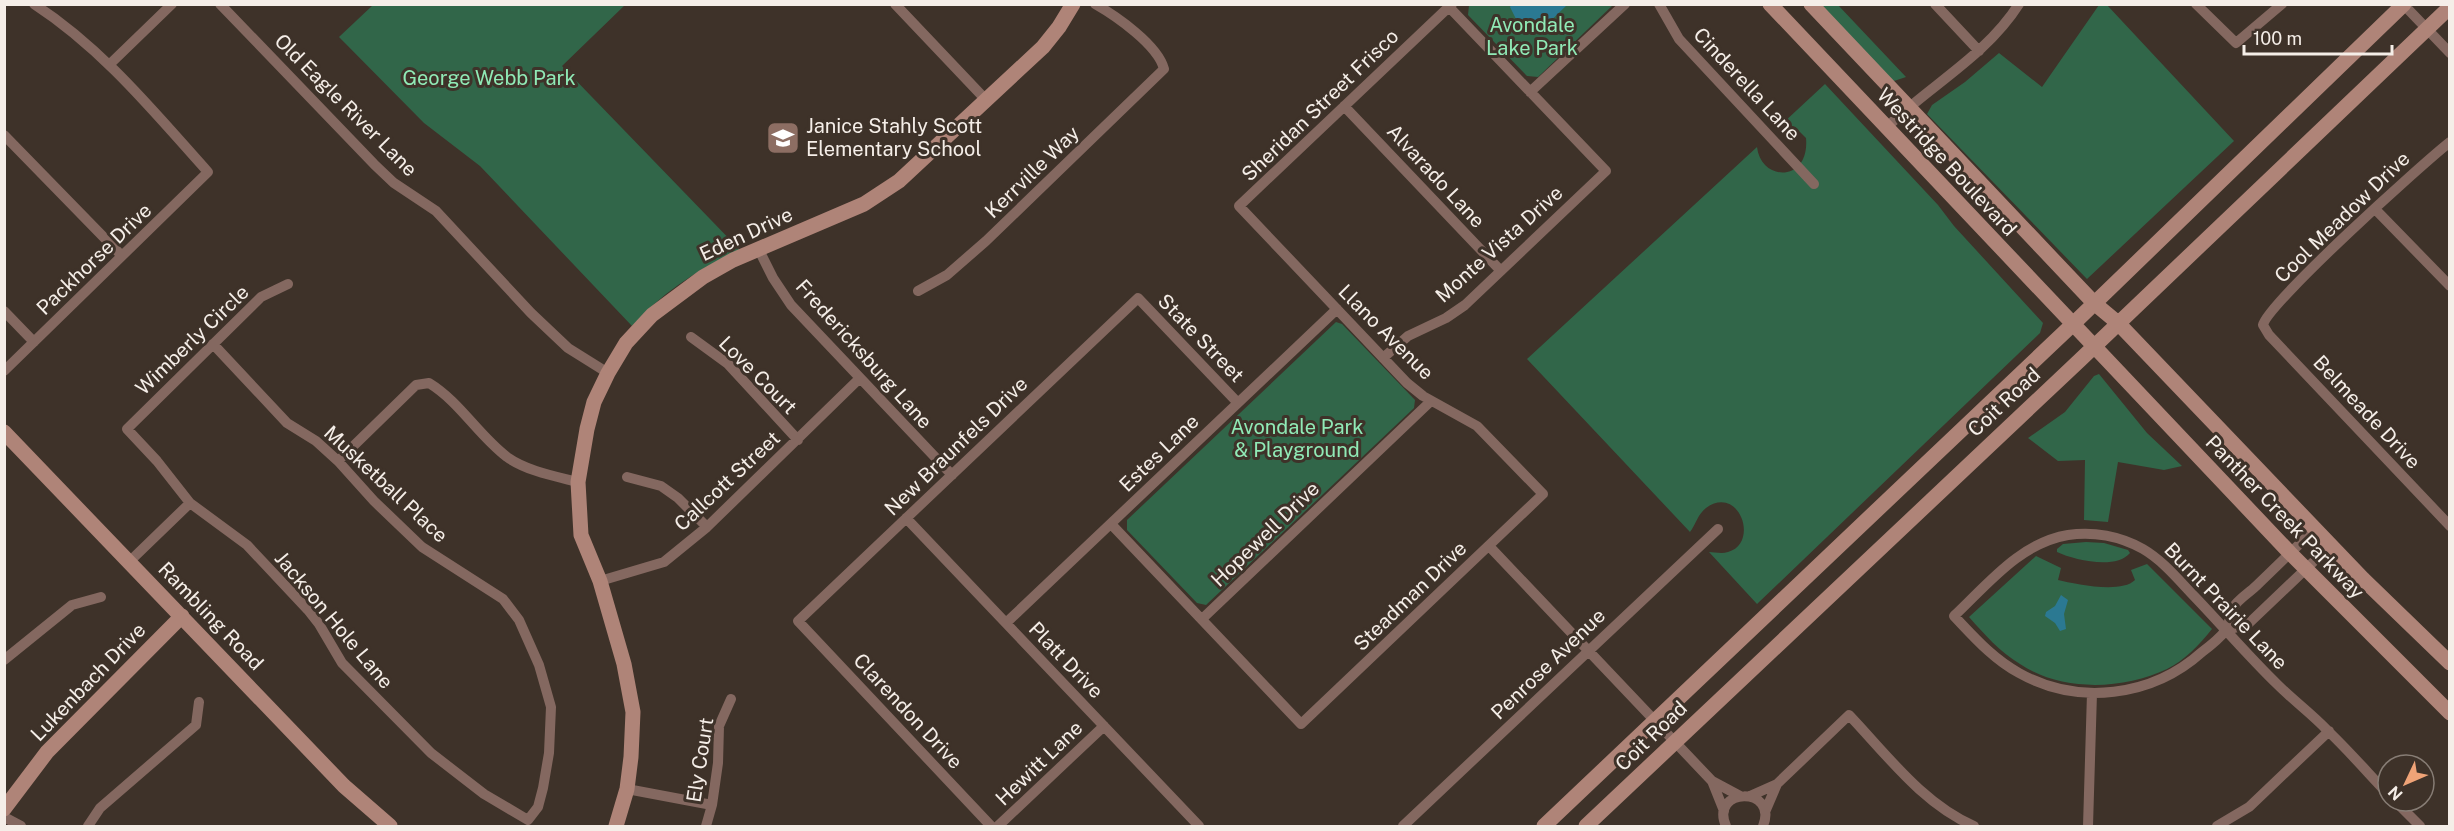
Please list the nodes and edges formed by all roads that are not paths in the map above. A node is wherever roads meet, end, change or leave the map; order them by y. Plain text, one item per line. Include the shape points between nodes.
1 (34, 4) edge
2 (172, 4) edge
3 (220, 4) edge
4 (896, 4) edge
5 (1072, 4) edge
6 (1095, 4) edge
7 (1625, 4) edge
8 (1659, 4) edge
9 (1770, 4) edge
10 (1811, 4) edge
11 (1935, 4) edge
12 (2019, 4) edge
13 (2196, 4) edge
14 (2282, 4) edge
15 (2403, 5) edge
16 (1450, 6) edge
17 (2450, 6) edge
18 (2426, 29) junction
19 (1979, 51) junction
20 (2450, 53) edge
21 (110, 64) junction
22 (1530, 92) junction
23 (987, 101) junction
24 (1344, 106) junction
25 (1908, 107) junction
26 (1886, 128) junction
27 (4, 135) edge
28 (2450, 142) edge
29 (1814, 184) dead end
30 (1239, 206) joint
31 (2375, 209) junction
32 (759, 250) junction
33 (122, 256) junction
34 (1501, 271) junction
35 (288, 284) dead end
36 (2450, 286) edge
37 (918, 291) dead end
38 (1138, 298) joint
39 (2094, 303) junction
40 (1337, 309) junction
41 (4, 311) edge
42 (2263, 321) joint
43 (2118, 323) junction
44 (2072, 325) junction
45 (691, 337) dead end
46 (34, 342) junction
47 (213, 344) junction
48 (2093, 348) junction
49 (1383, 358) junction
50 (4, 371) edge
51 (608, 373) junction
52 (860, 378) junction
53 (1431, 401) junction
54 (1238, 403) junction
55 (127, 429) joint
56 (4, 432) edge
57 (798, 440) junction
58 (338, 461) junction
59 (952, 475) junction
60 (627, 477) dead end
61 (578, 482) junction
62 (1543, 494) joint
63 (190, 503) junction
64 (906, 518) junction
65 (1111, 524) junction
66 (2450, 526) edge
67 (707, 527) junction
68 (1718, 529) dead end
69 (2315, 529) junction
70 (2331, 545) junction
71 (1489, 546) junction
72 (2290, 553) junction
73 (129, 562) junction
74 (2307, 569) junction
75 (600, 581) junction
76 (101, 597) dead end
77 (182, 616) junction
78 (1202, 619) junction
79 (798, 621) joint
80 (1006, 623) junction
81 (2226, 630) junction
82 (1588, 651) junction
83 (4, 660) edge
84 (2450, 663) edge
85 (2092, 693) junction
86 (731, 699) dead end
87 (199, 702) dead end
88 (2450, 712) edge
89 (1655, 720) junction
90 (1104, 726) junction
91 (2329, 731) junction
92 (1675, 741) junction
93 (1712, 781) junction
94 (2376, 781) edge
95 (1777, 784) junction
96 (627, 789) junction
97 (1745, 796) junction
98 (712, 806) junction
99 (4, 809) edge
100 (2407, 813) edge
101 (4, 817) edge
102 (528, 820) joint
103 (1724, 821) edge
104 (1765, 821) edge
105 (21, 826) edge
106 (88, 826) edge
107 (390, 826) edge
108 (616, 826) edge
109 (706, 826) edge
110 (991, 826) edge
111 (998, 826) edge
112 (1199, 826) edge
113 (1403, 826) edge
114 (1544, 826) edge
115 (1586, 826) edge
116 (1974, 826) edge
117 (2088, 826) edge
118 (2217, 826) edge
119 (2420, 826) edge

1 - 21 street via 62,22
2 - 21 street
3 - 51 street, Old Eagle River Lane via 374,164 394,183 436,211 568,348
4 - 23 street
5 - 23 main road, Eden Drive via 1043,47
6 - 37 street, Kerrville Way via 1152,49 1164,69 986,241 948,275
7 - 22 street
8 - 29 street, Cinderella Lane via 1679,39
9 - 26 main road, Westridge Boulevard
10 - 25 main road, Westridge Boulevard
11 - 19 street
12 - 19 street
13 - 14 street via 2236,43
15 - 18 street
15 - 39 main road, Coit Road
16 - 22 street
16 - 24 street, Sheridan Street Frisco
17 - 18 main road, Coit Road
18 - 20 street
18 - 43 main road, Coit Road
19 - 25 street
21 - 33 street, Packhorse Drive via 208,172
22 - 34 street, Monte Vista Drive via 1606,171
23 - 32 main road, Eden Drive via 882,194
24 - 30 street, Sheridan Street Frisco
24 - 34 street, Alvarado Lane
25 - 26 street
25 - 39 main road, Westridge Boulevard
26 - 44 main road, Westridge Boulevard
27 - 33 street
28 - 31 street, Cool Meadow Drive
30 - 40 street, Llano Avenue
31 - 36 street
31 - 42 street, Cool Meadow Drive
32 - 51 main road, Eden Drive via 713,271 669,301 626,343
32 - 52 street, Fredericksburg Lane via 792,305
33 - 46 street, Packhorse Drive
34 - 49 street, Monte Vista Drive via 1457,311 1414,333
35 - 47 street, Wimberly Circle via 261,297
38 - 54 street, State Street
38 - 59 street, New Braunfels Drive
39 - 43 main road, Westridge Boulevard
39 - 44 main road, Coit Road
40 - 49 street, Llano Avenue
40 - 54 street, Estes Lane
41 - 46 street
42 - 66 street, Belmeade Drive via 2269,335
43 - 48 main road, Coit Road
43 - 69 main road, Panther Creek Parkway
44 - 48 main road, Westridge Boulevard
44 - 89 main road, Coit Road
45 - 57 street, Love Court via 728,364
46 - 50 street, Packhorse Drive
47 - 55 street, Wimberly Circle
47 - 58 street, Musketball Place via 287,423
48 - 72 main road, Panther Creek Parkway
48 - 92 main road, Coit Road
49 - 53 street, Llano Avenue
51 - 61 main road, Eden Drive via 592,411
52 - 57 street, Callcott Street
52 - 59 street, Fredericksburg Lane
53 - 62 street, Llano Avenue via 1477,426
53 - 78 street, Hopewell Drive
54 - 65 street, Estes Lane
55 - 63 street, Jackson Hole Lane
56 - 73 main road, Rambling Road
57 - 67 street, Callcott Street
58 - 61 street via 416,385 429,383 445,393 490,443 509,458 532,470
58 - 102 street, Musketball Place via 422,547 503,598 519,620 539,665 551,707 543,788 538,807
59 - 64 street, New Braunfels Drive
60 - 67 street via 661,486
61 - 75 main road, Eden Drive via 580,535
62 - 71 street, Steadman Drive
63 - 73 street
63 - 102 street, Jackson Hole Lane via 247,545 314,617 342,663 431,753 484,794
64 - 79 street, New Braunfels Drive
64 - 80 street, Platt Drive
65 - 78 street
65 - 80 street, Estes Lane
67 - 75 street, Callcott Street via 664,562
68 - 82 street, Penrose Avenue
69 - 70 main road, Panther Creek Parkway
69 - 72 street
70 - 74 street
70 - 84 main road, Panther Creek Parkway
71 - 78 street, Steadman Drive via 1301,724
71 - 82 street
72 - 74 main road, Panther Creek Parkway
72 - 81 street via 2233,608
73 - 77 main road, Rambling Road
74 - 81 street via 2247,625
74 - 88 main road, Panther Creek Parkway
75 - 96 main road, Eden Drive via 633,712
76 - 83 street via 72,605
77 - 99 main road, Lukenbach Drive via 47,752
77 - 107 main road, Rambling Road via 344,786
79 - 110 street, Clarendon Drive
80 - 90 street, Platt Drive
81 - 85 street via 2196,657 2165,677 2129,690
81 - 85 street, Burnt Prairie Lane via 2151,554 2122,539 2089,534 2056,538 2025,551 1954,616 1989,652 2020,674 2055,688
81 - 91 street, Burnt Prairie Lane
82 - 89 street
82 - 113 street, Penrose Avenue
85 - 117 street
86 - 98 street, Ely Court via 719,726
87 - 106 street via 196,725 100,808
89 - 92 street
89 - 114 main road, Coit Road
90 - 111 street, Hewitt Lane
90 - 112 street, Platt Drive
91 - 94 street, Burnt Prairie Lane
91 - 118 street via 2249,807
92 - 93 street
92 - 115 main road, Coit Road
93 - 97 street
93 - 103 street
95 - 97 street
95 - 104 street
95 - 116 street via 1849,715 1929,798
96 - 98 street
96 - 108 main road, Eden Drive
97 - 103 street via 1730,801
97 - 104 street via 1760,802
98 - 109 street, Ely Court
100 - 119 street
101 - 105 street

